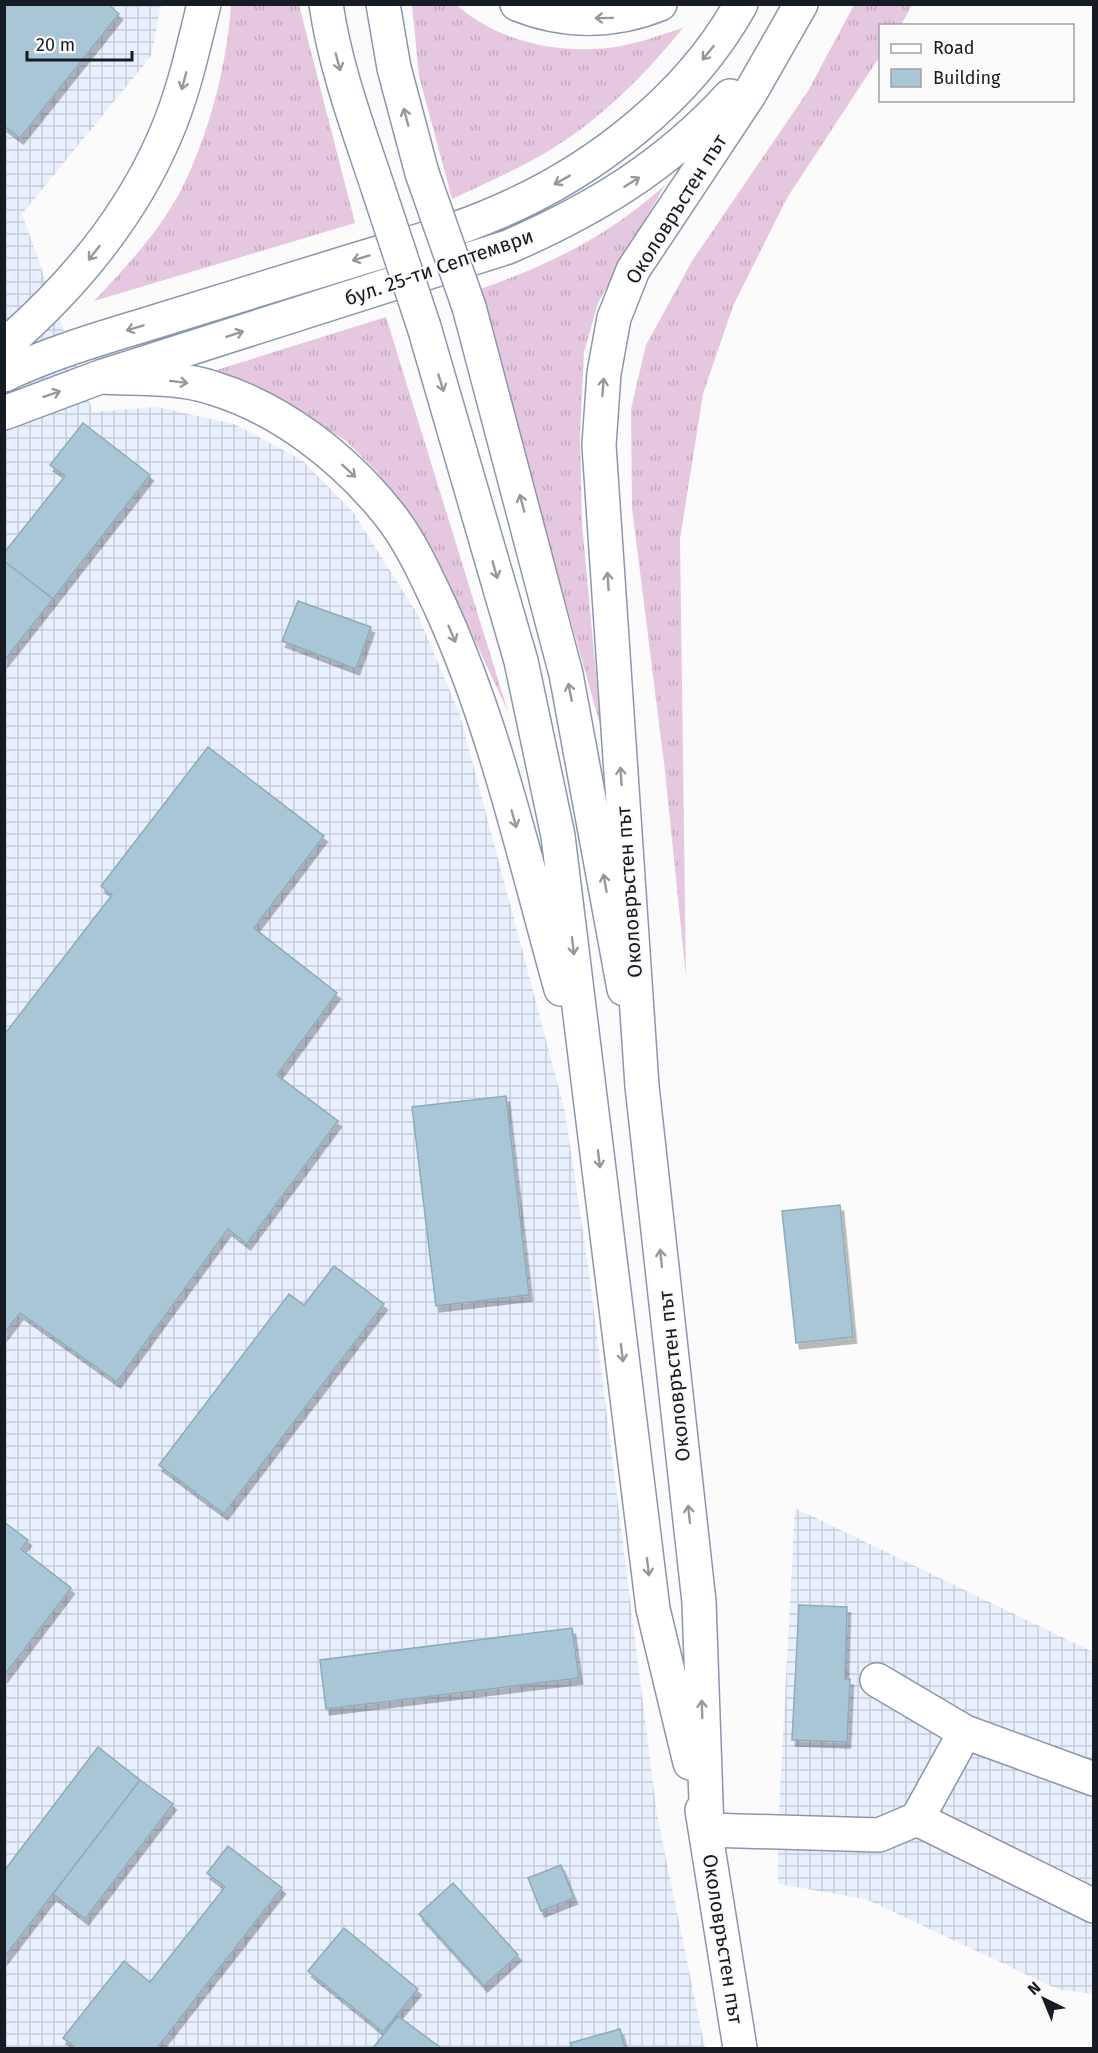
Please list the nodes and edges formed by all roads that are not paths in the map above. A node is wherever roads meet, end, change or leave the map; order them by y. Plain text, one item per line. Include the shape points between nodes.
1 (204, 4) edge
2 (326, 4) edge
3 (383, 4) edge
4 (517, 4) edge
5 (660, 4) edge
6 (741, 4) edge
7 (801, 4) edge
8 (4, 346) edge
9 (4, 375) edge
10 (100, 377) junction
11 (4, 413) edge
12 (642, 1086) junction
13 (592, 1101) junction
14 (878, 1680) dead end
15 (965, 1732) junction
16 (1094, 1779) edge
17 (917, 1819) junction
18 (707, 1830) junction
19 (1094, 1906) edge
20 (740, 2049) edge

1 -> 8 main road via 180,96 165,137 134,197 74,278
2 -> 13 main road, Околовръстен път, bridge via 349,99 424,327 524,673 558,836
12 -> 3 main road, bridge via 566,674 546,588 469,307 422,173 394,68
5 -> 4 main road via 614,18 575,19
6 -> 9 main road, бул. 25-ти Септември via 713,48 656,108 583,168 537,194 464,226 81,345
10 -> 7 main road, бул. 25-ти Септември via 508,247 557,226 648,172 690,137 765,57
12 -> 7 main road, Околовръстен път via 599,445 604,373 614,318 633,270 749,95
11 -> 10 main road, бул. 25-ти Септември
10 -> 13 main road via 176,381 238,397 306,435 363,484 389,514 430,586 475,691
18 -> 12 main road, Околовръстен път via 699,1602
13 -> 18 main road, Околовръстен път via 653,1609
14 - 15 main road
15 - 16 main road
15 - 17 main road
17 - 18 main road via 879,1835
17 - 19 main road
18 - 20 main road, Околовръстен път

